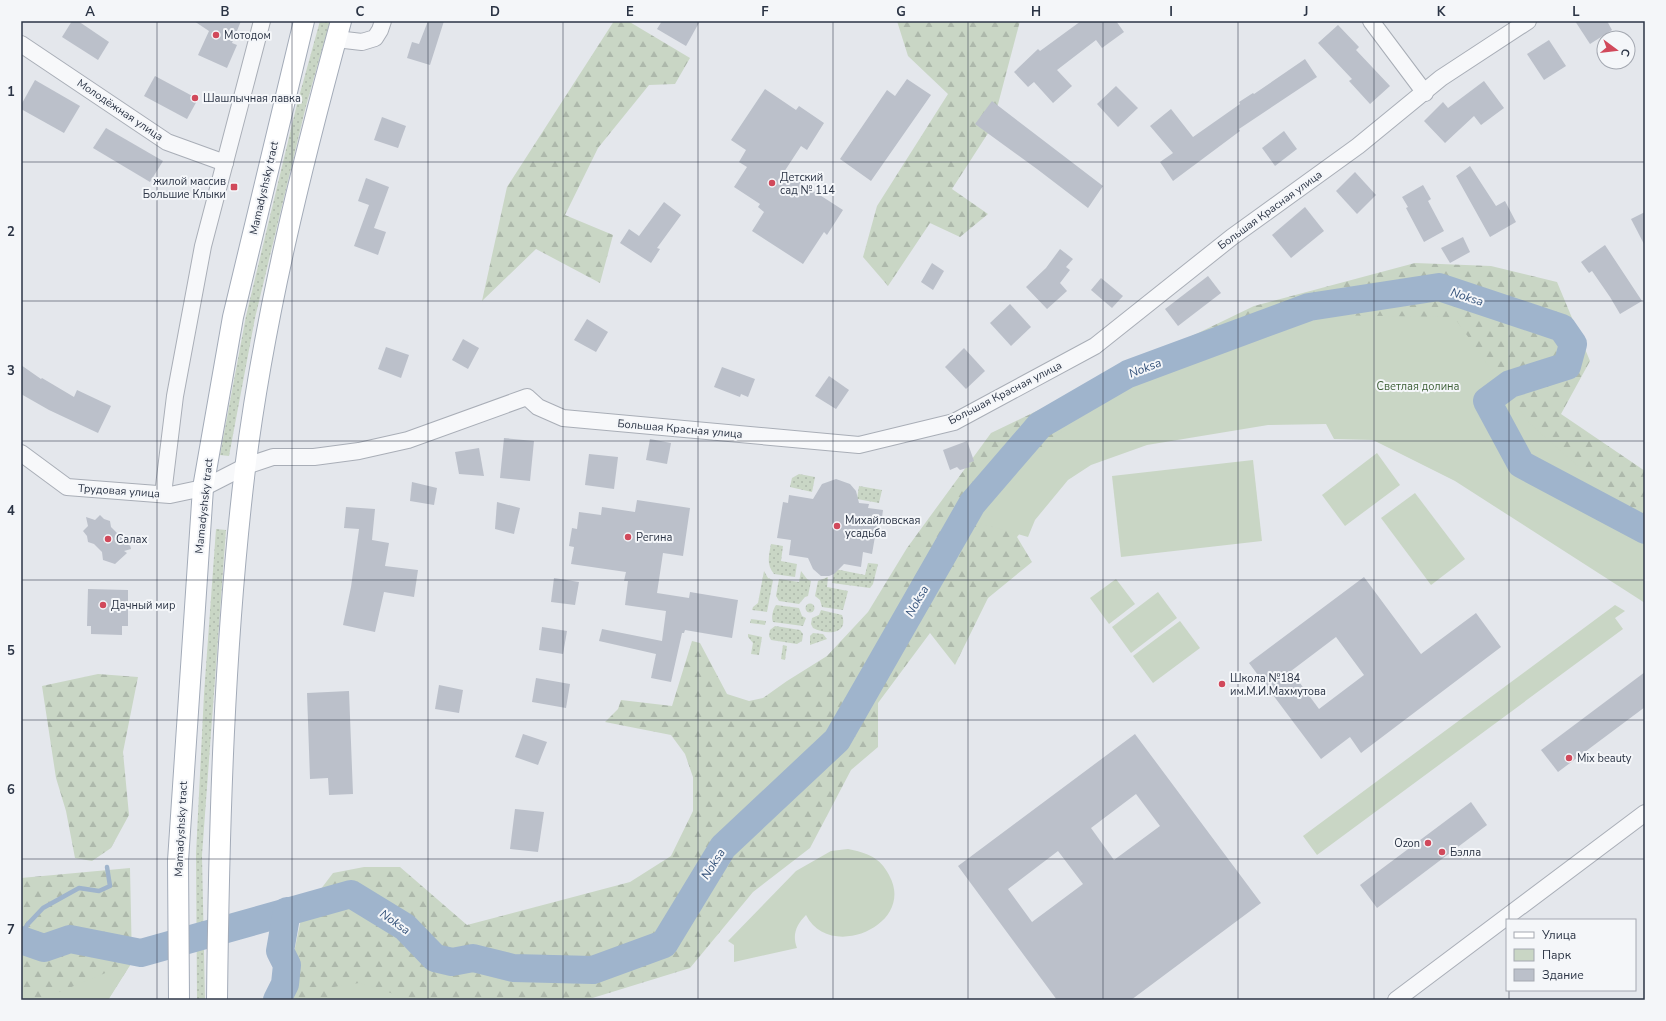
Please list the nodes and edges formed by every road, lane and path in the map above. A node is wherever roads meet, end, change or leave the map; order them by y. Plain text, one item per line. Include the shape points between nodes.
1 (262, 21) edge
2 (304, 21) edge
3 (383, 21) edge
4 (1371, 21) edge
5 (1528, 21) edge
6 (338, 30) edge
7 (21, 44) edge
8 (1425, 92) junction
9 (225, 163) junction
10 (21, 453) edge
11 (246, 466) junction
12 (204, 488) junction
13 (163, 494) junction
14 (1645, 813) edge
15 (179, 1000) edge
16 (217, 1000) edge
17 (1396, 1000) edge

1 - 9 street
2 - 12 main road, Mamadyshsky tract via 233,317
3 - 6 street via 375,38 362,42
4 - 8 street
5 - 8 street, Большая Красная улица via 1441,78
6 - 11 main road via 272,305
7 - 9 street, Молодёжная улица via 167,142
8 - 11 street, Большая Красная улица via 1358,146 1232,237 1095,346 954,422 859,445 563,418 538,407 527,397 408,440 359,451 314,457 273,457
9 - 13 street via 203,246 174,396
10 - 13 street, Трудовая улица via 67,487
11 - 12 street, Большая Красная улица
11 - 16 main road via 227,657 218,861
12 - 13 street, Трудовая улица via 170,495
12 - 15 main road, Mamadyshsky tract via 178,861
14 - 17 street

